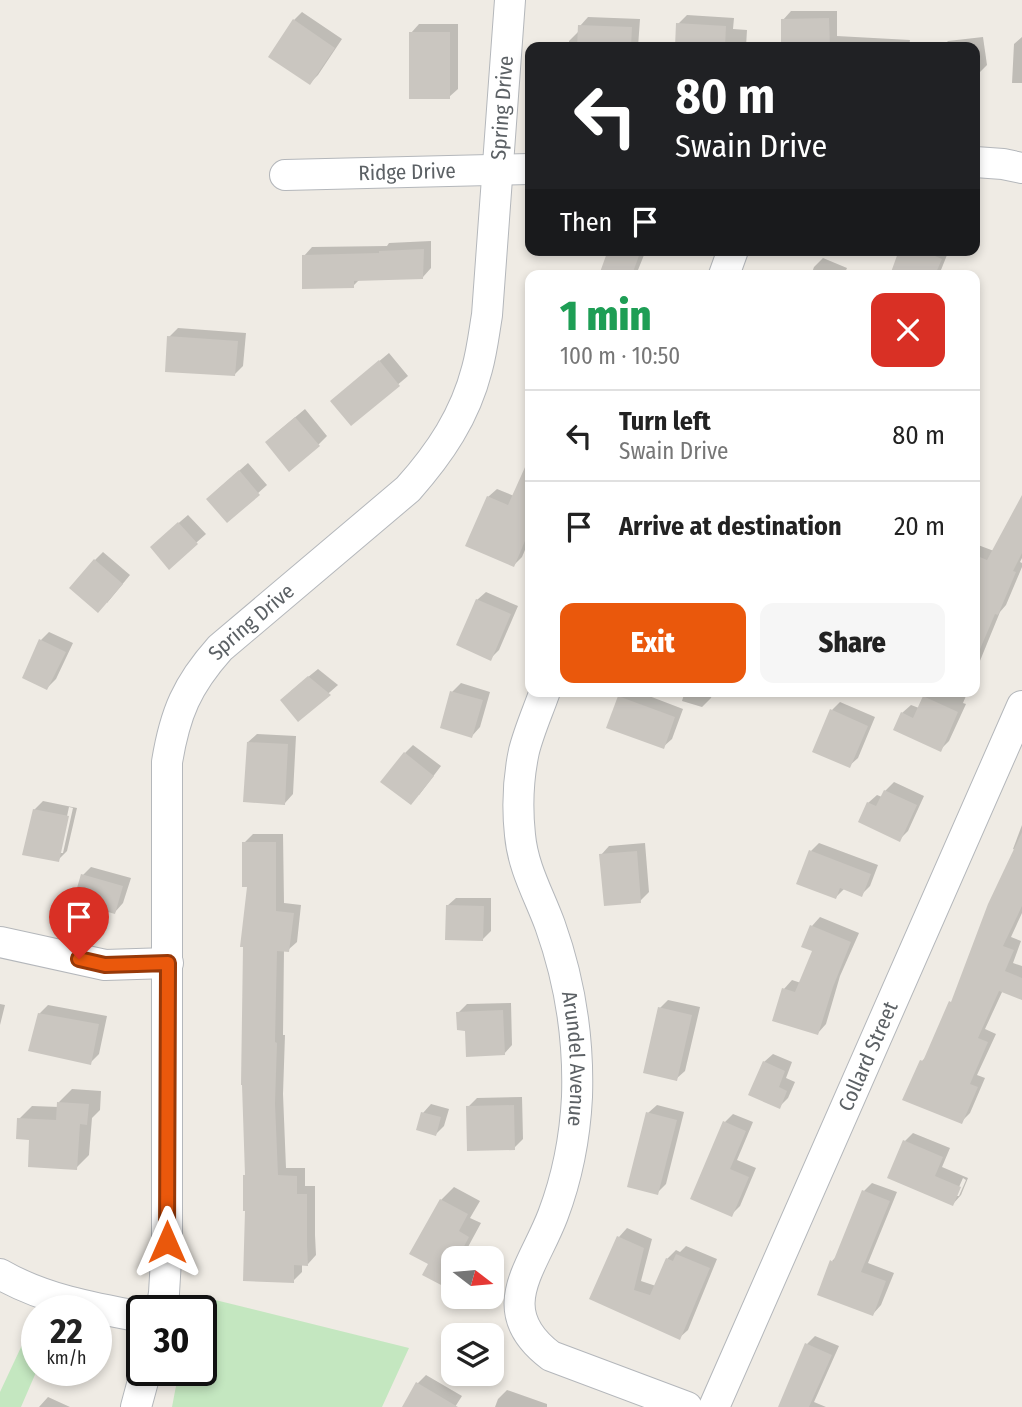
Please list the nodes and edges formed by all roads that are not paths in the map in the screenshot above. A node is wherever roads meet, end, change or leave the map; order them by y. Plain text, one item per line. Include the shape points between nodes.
1 (510, 0) edge
2 (980, 162) edge
3 (1022, 168) edge
4 (525, 169) edge
5 (497, 170) junction
6 (285, 175) dead end
7 (543, 697) edge
8 (1022, 706) edge
9 (0, 942) edge
10 (168, 963) junction
11 (0, 1274) edge
12 (164, 1295) edge
13 (126, 1314) edge
14 (142, 1386) edge
15 (136, 1407) edge
16 (687, 1407) edge
17 (714, 1407) edge

1 - 5 street, Spring Drive
2 - 3 street
4 - 5 street, Ridge Drive
5 - 6 street, Ridge Drive
5 - 10 street, Spring Drive via 487,315 471,391 451,433 408,489 220,648 181,704 167,762
7 - 16 street, Arundel Avenue via 520,773 520,838 529,876 566,975 574,1015 576,1111 568,1167 552,1216 527,1267 519,1309 524,1328 551,1356
8 - 17 street, Collard Street
9 - 10 street via 105,965
10 - 12 street, Spring Drive
11 - 13 street via 52,1298
14 - 15 street

